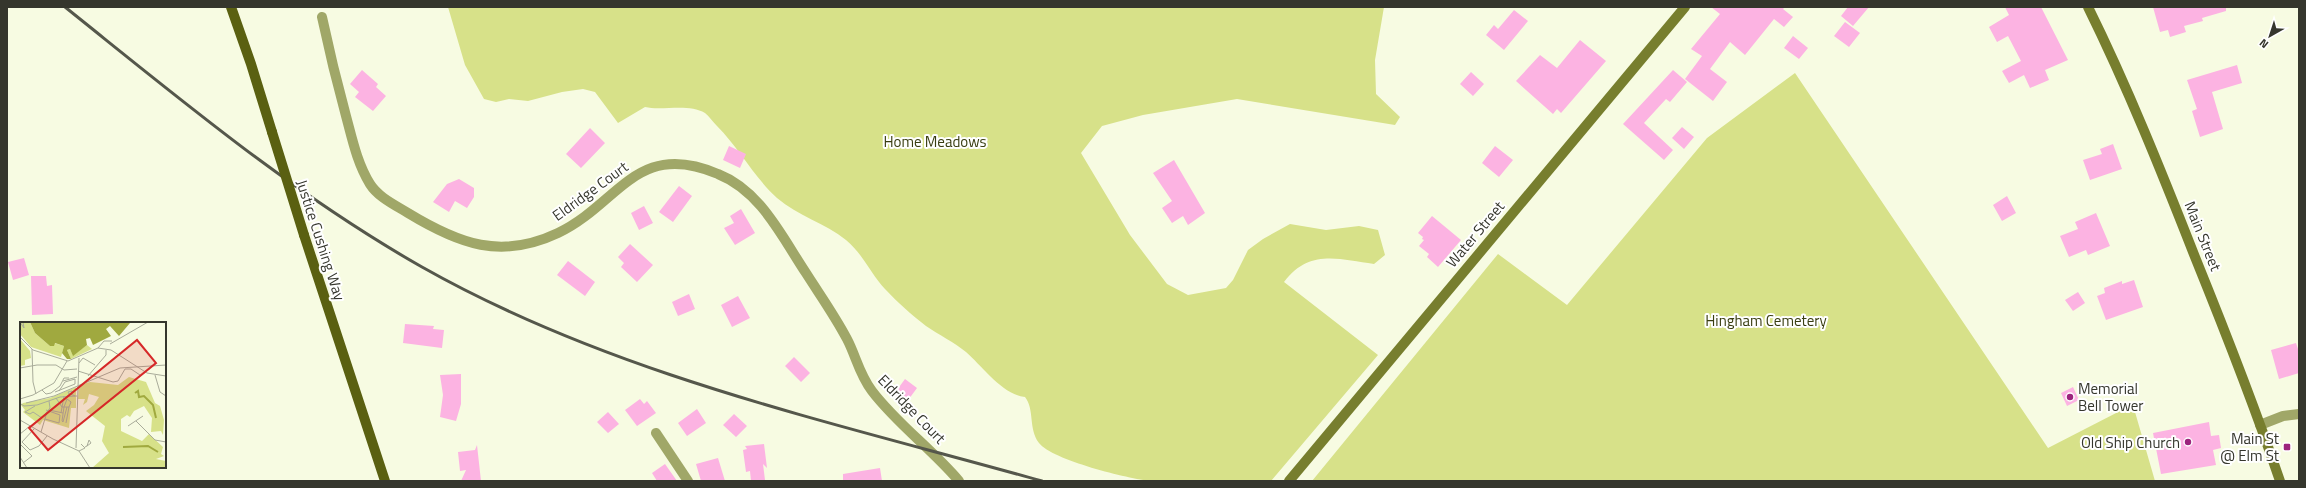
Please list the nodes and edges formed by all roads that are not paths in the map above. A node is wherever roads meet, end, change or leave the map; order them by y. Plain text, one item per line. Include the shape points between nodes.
1 (230, 7) edge
2 (1685, 7) edge
3 (2088, 7) edge
4 (322, 17) dead end
5 (2299, 414) edge
6 (2260, 425) junction
7 (656, 433) dead end
8 (385, 481) edge
9 (688, 481) edge
10 (959, 481) edge
11 (1289, 481) edge
12 (2280, 481) edge

1 - 8 main road, Justice Cushing Way, bridge via 249,56 304,235
2 - 11 main road, Water Street
3 - 6 main road, Main Street via 2154,153
4 - 10 street, Eldridge Court via 353,143 371,185 379,194 406,211 456,238 472,244 501,248 544,239 584,217 635,175 670,163 707,170 740,185 766,212 840,326 852,348 860,372 872,390
5 - 6 street via 2283,416
6 - 12 main road, Main Street
7 - 9 street

